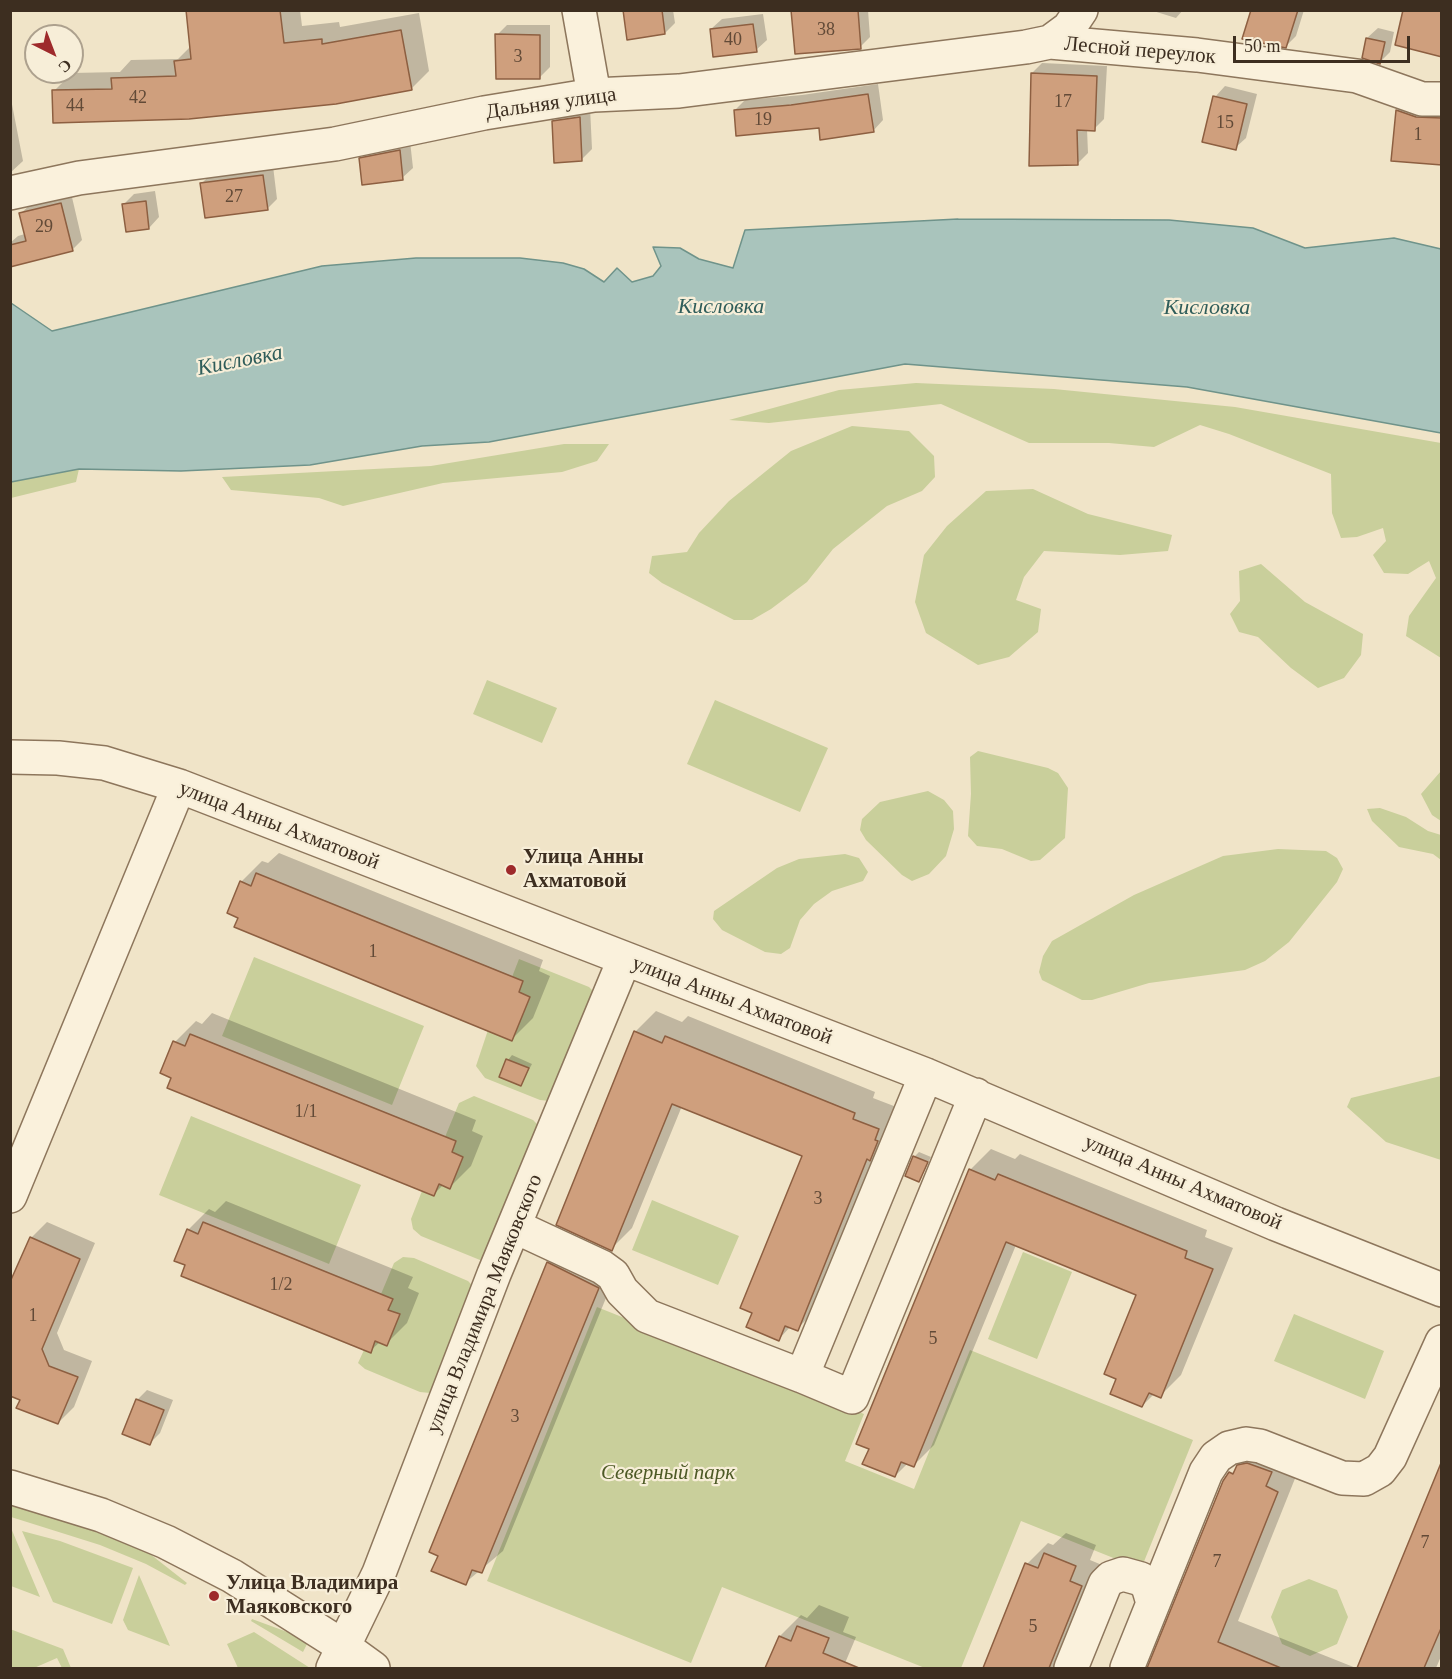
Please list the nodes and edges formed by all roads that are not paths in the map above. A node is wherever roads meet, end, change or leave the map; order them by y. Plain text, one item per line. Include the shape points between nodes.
1 (579, 10) edge
2 (1081, 10) edge
3 (1050, 42) junction
4 (594, 95) junction
5 (1442, 99) edge
6 (10, 193) edge
7 (10, 757) edge
8 (179, 786) junction
9 (624, 960) junction
10 (926, 1075) junction
11 (976, 1095) junction
12 (10, 1196) edge
13 (516, 1227) junction
14 (1442, 1290) edge
15 (1442, 1342) edge
16 (802, 1376) junction
17 (10, 1487) edge
18 (1153, 1603) junction
19 (339, 1658) edge
20 (373, 1668) edge
21 (1071, 1668) edge
22 (1126, 1668) edge

1 - 4 street
2 - 3 street, Дальняя улица via 1069,28
3 - 4 street, Дальняя улица via 679,91
3 - 5 street, Лесной переулок via 1197,55 1357,76 1422,99
4 - 6 street, Дальняя улица via 335,144 79,178
7 - 8 street, улица Анны Ахматовой via 104,763
8 - 9 street, улица Анны Ахматовой
8 - 12 street
9 - 10 street, улица Анны Ахматовой
9 - 13 street, улица Владимира Маяковского
10 - 11 street, улица Анны Ахматовой
10 - 16 street
11 - 14 street, улица Анны Ахматовой
11 - 16 street via 852,1397
13 - 16 street via 602,1267 647,1316
13 - 19 street, улица Владимира Маяковского via 494,1274 379,1573
15 - 18 street via 1390,1457 1380,1470 1364,1479 1342,1478 1260,1446 1237,1446 1216,1457 1206,1472
17 - 19 street via 101,1515 166,1542 231,1576
18 - 21 street via 1142,1579 1123,1574 1111,1578 1105,1584
18 - 22 street
19 - 20 street

